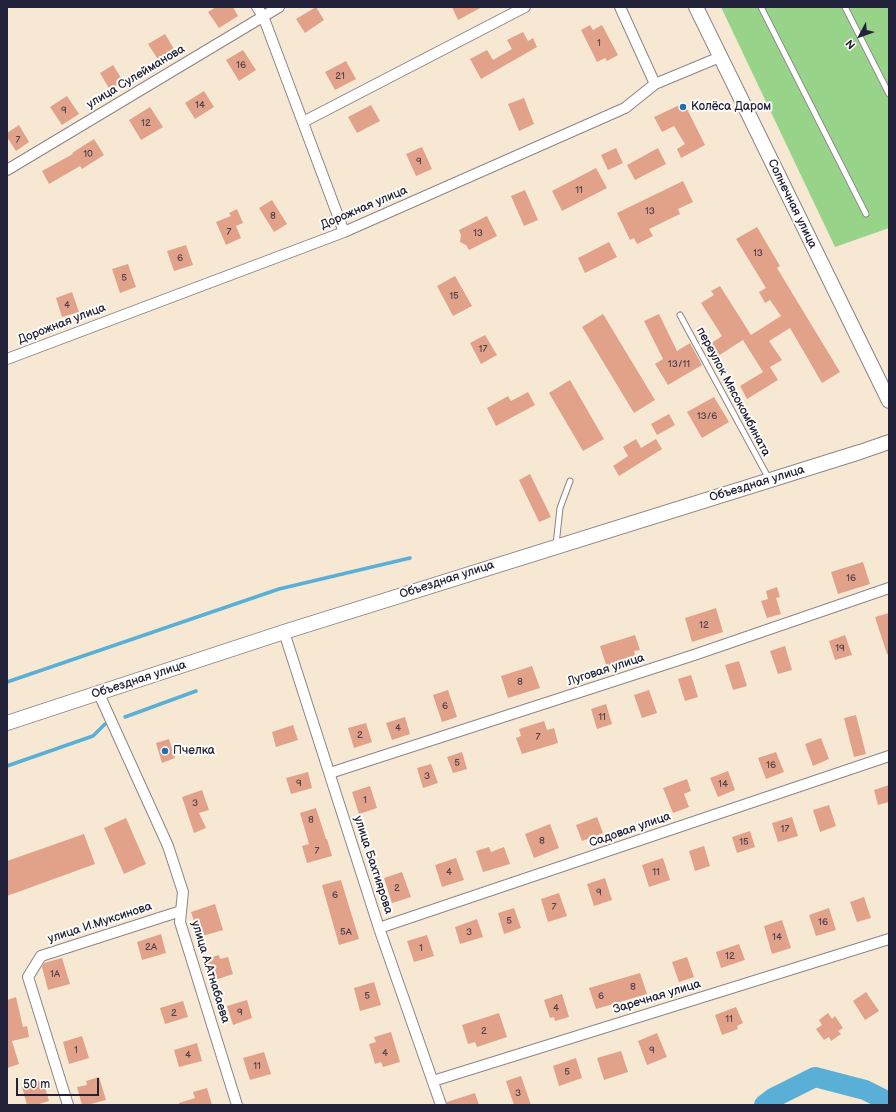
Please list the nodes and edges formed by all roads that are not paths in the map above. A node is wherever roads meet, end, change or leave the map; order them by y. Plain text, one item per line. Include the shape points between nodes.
1 (256, 7) edge
2 (279, 7) edge
3 (525, 7) edge
4 (620, 7) edge
5 (696, 7) edge
6 (761, 7) edge
7 (845, 7) edge
8 (263, 16) junction
9 (720, 57) junction
10 (656, 84) junction
11 (889, 94) edge
12 (303, 122) junction
13 (7, 170) edge
14 (866, 214) dead end
15 (344, 232) junction
16 (680, 314) dead end
17 (7, 359) edge
18 (889, 401) edge
19 (889, 442) edge
20 (769, 480) junction
21 (570, 481) dead end
22 (556, 546) junction
23 (889, 588) edge
24 (284, 632) junction
25 (99, 694) junction
26 (7, 723) edge
27 (889, 756) edge
28 (330, 773) junction
29 (181, 911) junction
30 (380, 928) junction
31 (889, 939) edge
32 (433, 1081) junction
33 (68, 1105) edge
34 (236, 1105) edge
35 (441, 1105) edge

1 - 8 street
2 - 8 street, улица Сулейманова
3 - 12 street
4 - 10 street
5 - 9 main road, Солнечная улица
6 - 14 lane
7 - 11 lane
8 - 12 street
8 - 13 street, улица Сулейманова
9 - 10 street, Дорожная улица
9 - 18 main road, Солнечная улица
10 - 15 street, Дорожная улица via 625,108
12 - 15 street
15 - 17 street, Дорожная улица
16 - 20 lane, переулок Мясокомбината
19 - 20 main road, Объездная улица
20 - 22 main road, Объездная улица
21 - 22 lane via 560,508
22 - 24 main road, Объездная улица
23 - 28 street, Луговая улица via 694,655
24 - 25 main road, Объездная улица
24 - 28 street, улица Бахтиярова
25 - 26 main road, Объездная улица
25 - 29 street, улица А.Атнабаева via 168,846 183,892
27 - 30 street, Садовая улица
28 - 30 street, улица Бахтиярова
29 - 33 street, улица И.Муксинова via 41,956 28,978
29 - 34 street, улица А.Атнабаева via 180,922
30 - 32 street, улица Бахтиярова
31 - 32 street, Заречная улица
32 - 35 street, улица Бахтиярова

